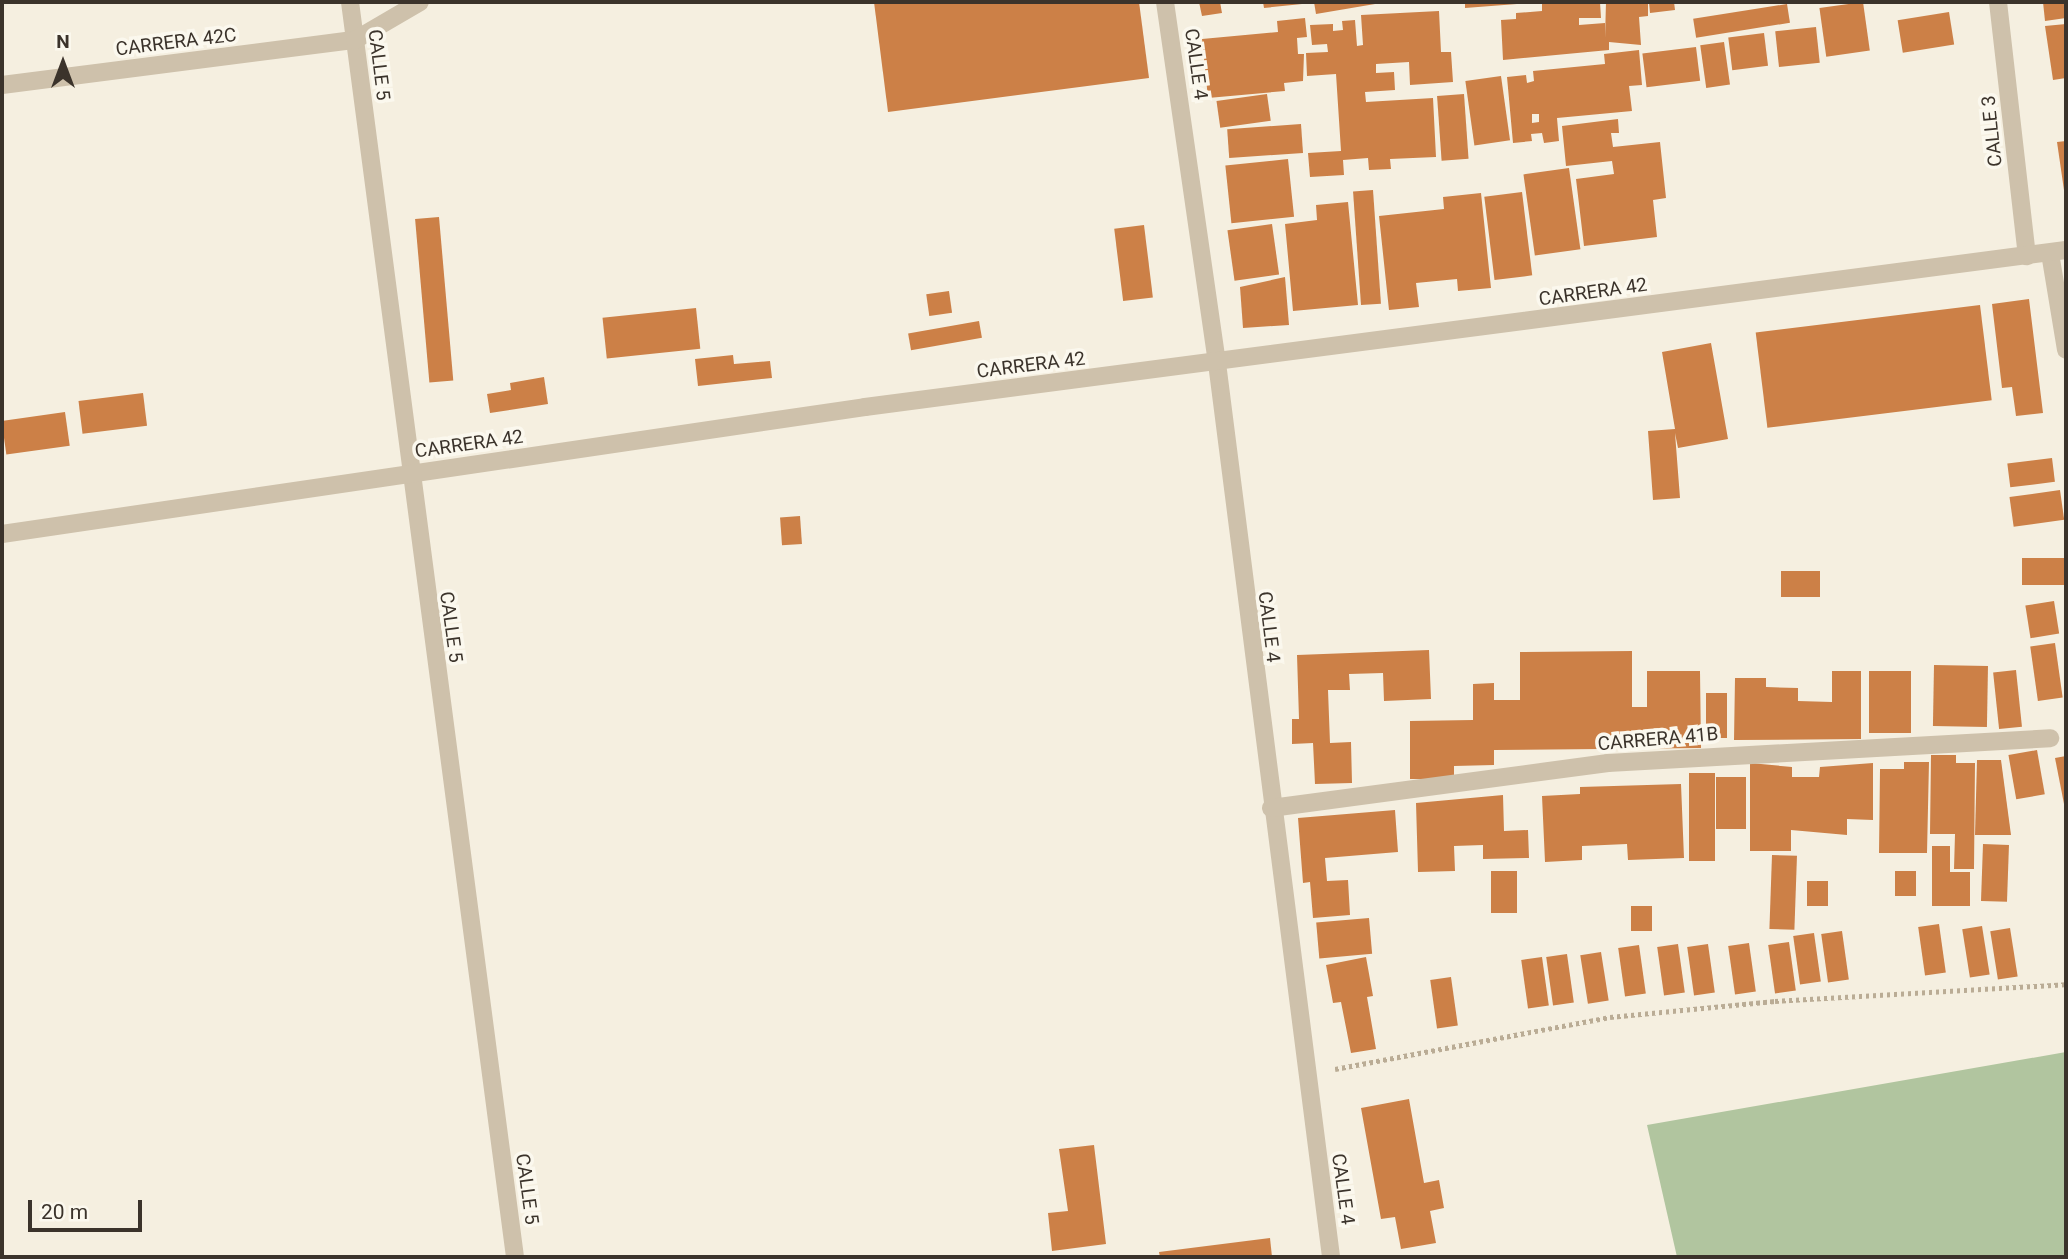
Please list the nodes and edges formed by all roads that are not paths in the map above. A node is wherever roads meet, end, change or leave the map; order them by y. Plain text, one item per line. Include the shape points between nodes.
1 (350, 2) edge
2 (420, 2) edge
3 (1165, 2) edge
4 (1998, 2) edge
5 (355, 40) junction
6 (2, 85) edge
7 (2058, 251) edge
8 (2027, 256) junction
9 (2066, 350) edge
10 (1217, 363) junction
11 (409, 474) junction
12 (2, 534) edge
13 (2050, 738) dead end
14 (1271, 808) junction
15 (515, 1257) edge
16 (1331, 1257) edge

1 - 5 street, CALLE 5
2 - 5 street
3 - 10 street, CALLE 4
4 - 8 street, CALLE 3
5 - 6 street, CARRERA 42C
5 - 11 street, CALLE 5
7 - 8 street, CARRERA 42
7 - 9 street
8 - 10 street, CARRERA 42
10 - 11 street, CARRERA 42 via 865,407
10 - 14 street, CALLE 4
11 - 12 street, CARRERA 42
11 - 15 street, CALLE 5
13 - 14 street, CARRERA 41B via 1608,764
14 - 16 street, CALLE 4

